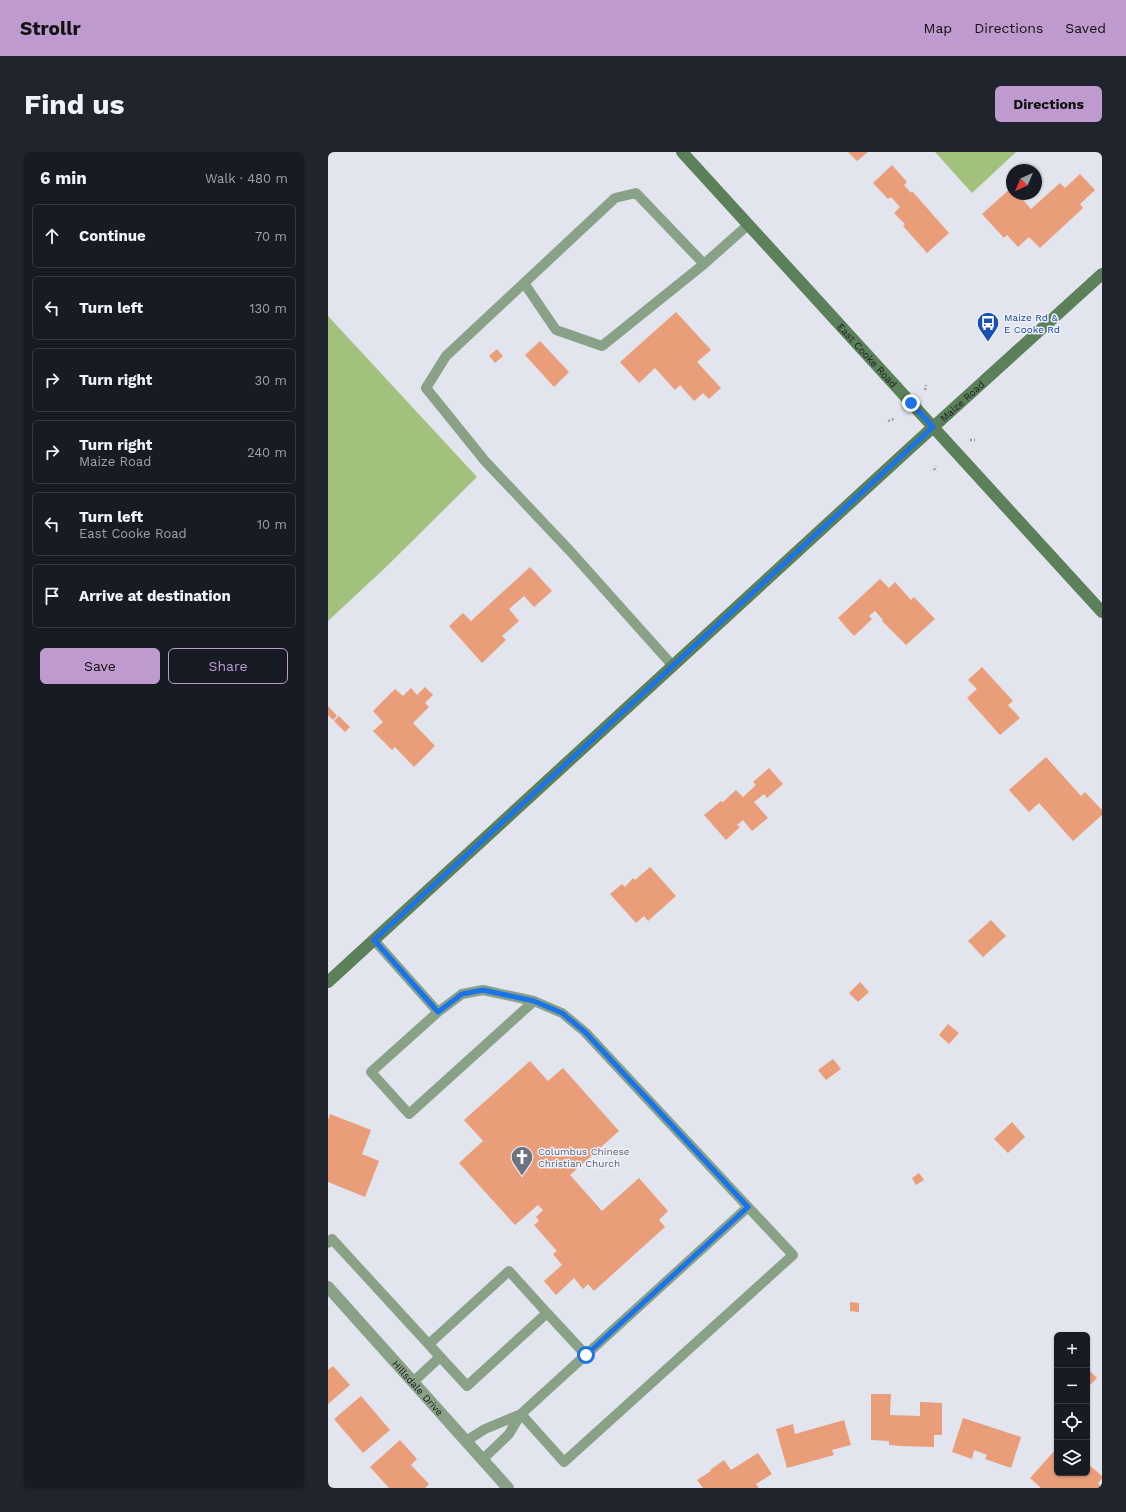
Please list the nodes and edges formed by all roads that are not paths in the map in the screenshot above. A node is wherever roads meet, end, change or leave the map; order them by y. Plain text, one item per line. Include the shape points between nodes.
1 (682, 152) edge
2 (748, 225) junction
3 (704, 264) junction
4 (1102, 274) edge
5 (524, 284) junction
6 (933, 427) junction
7 (1102, 612) edge
8 (673, 666) junction
9 (374, 940) junction
10 (328, 982) edge
11 (534, 1001) junction
12 (438, 1012) junction
13 (748, 1207) junction
14 (329, 1239) edge
15 (328, 1287) edge
16 (547, 1313) junction
17 (429, 1344) junction
18 (586, 1355) junction
19 (440, 1357) junction
20 (413, 1382) junction
21 (521, 1414) junction
22 (466, 1441) junction
23 (482, 1460) junction
24 (508, 1488) edge

1 - 2 street, East Cooke Road
2 - 3 lane
2 - 6 street, East Cooke Road
3 - 5 lane via 602,346 556,330
3 - 5 lane via 636,193 615,198
4 - 6 street, Maize Road
5 - 8 lane via 446,356 426,388 485,461
6 - 7 street, East Cooke Road
6 - 8 street, Maize Road
8 - 9 street, Maize Road
9 - 10 street, Maize Road
9 - 12 lane
11 - 12 lane via 483,990 462,994
11 - 12 lane via 409,1114 371,1072
11 - 13 lane via 562,1013 585,1032
13 - 18 lane
13 - 21 lane via 793,1255 564,1462
14 - 17 lane
15 - 20 street, Hillsdale Drive
16 - 17 lane via 508,1271
16 - 18 lane
16 - 19 lane via 467,1386
17 - 19 lane
18 - 21 lane
19 - 20 lane
20 - 22 street, Hillsdale Drive
21 - 22 lane via 485,1429
21 - 23 lane via 509,1434
22 - 23 street, Hillsdale Drive
23 - 24 street, Hillsdale Drive

